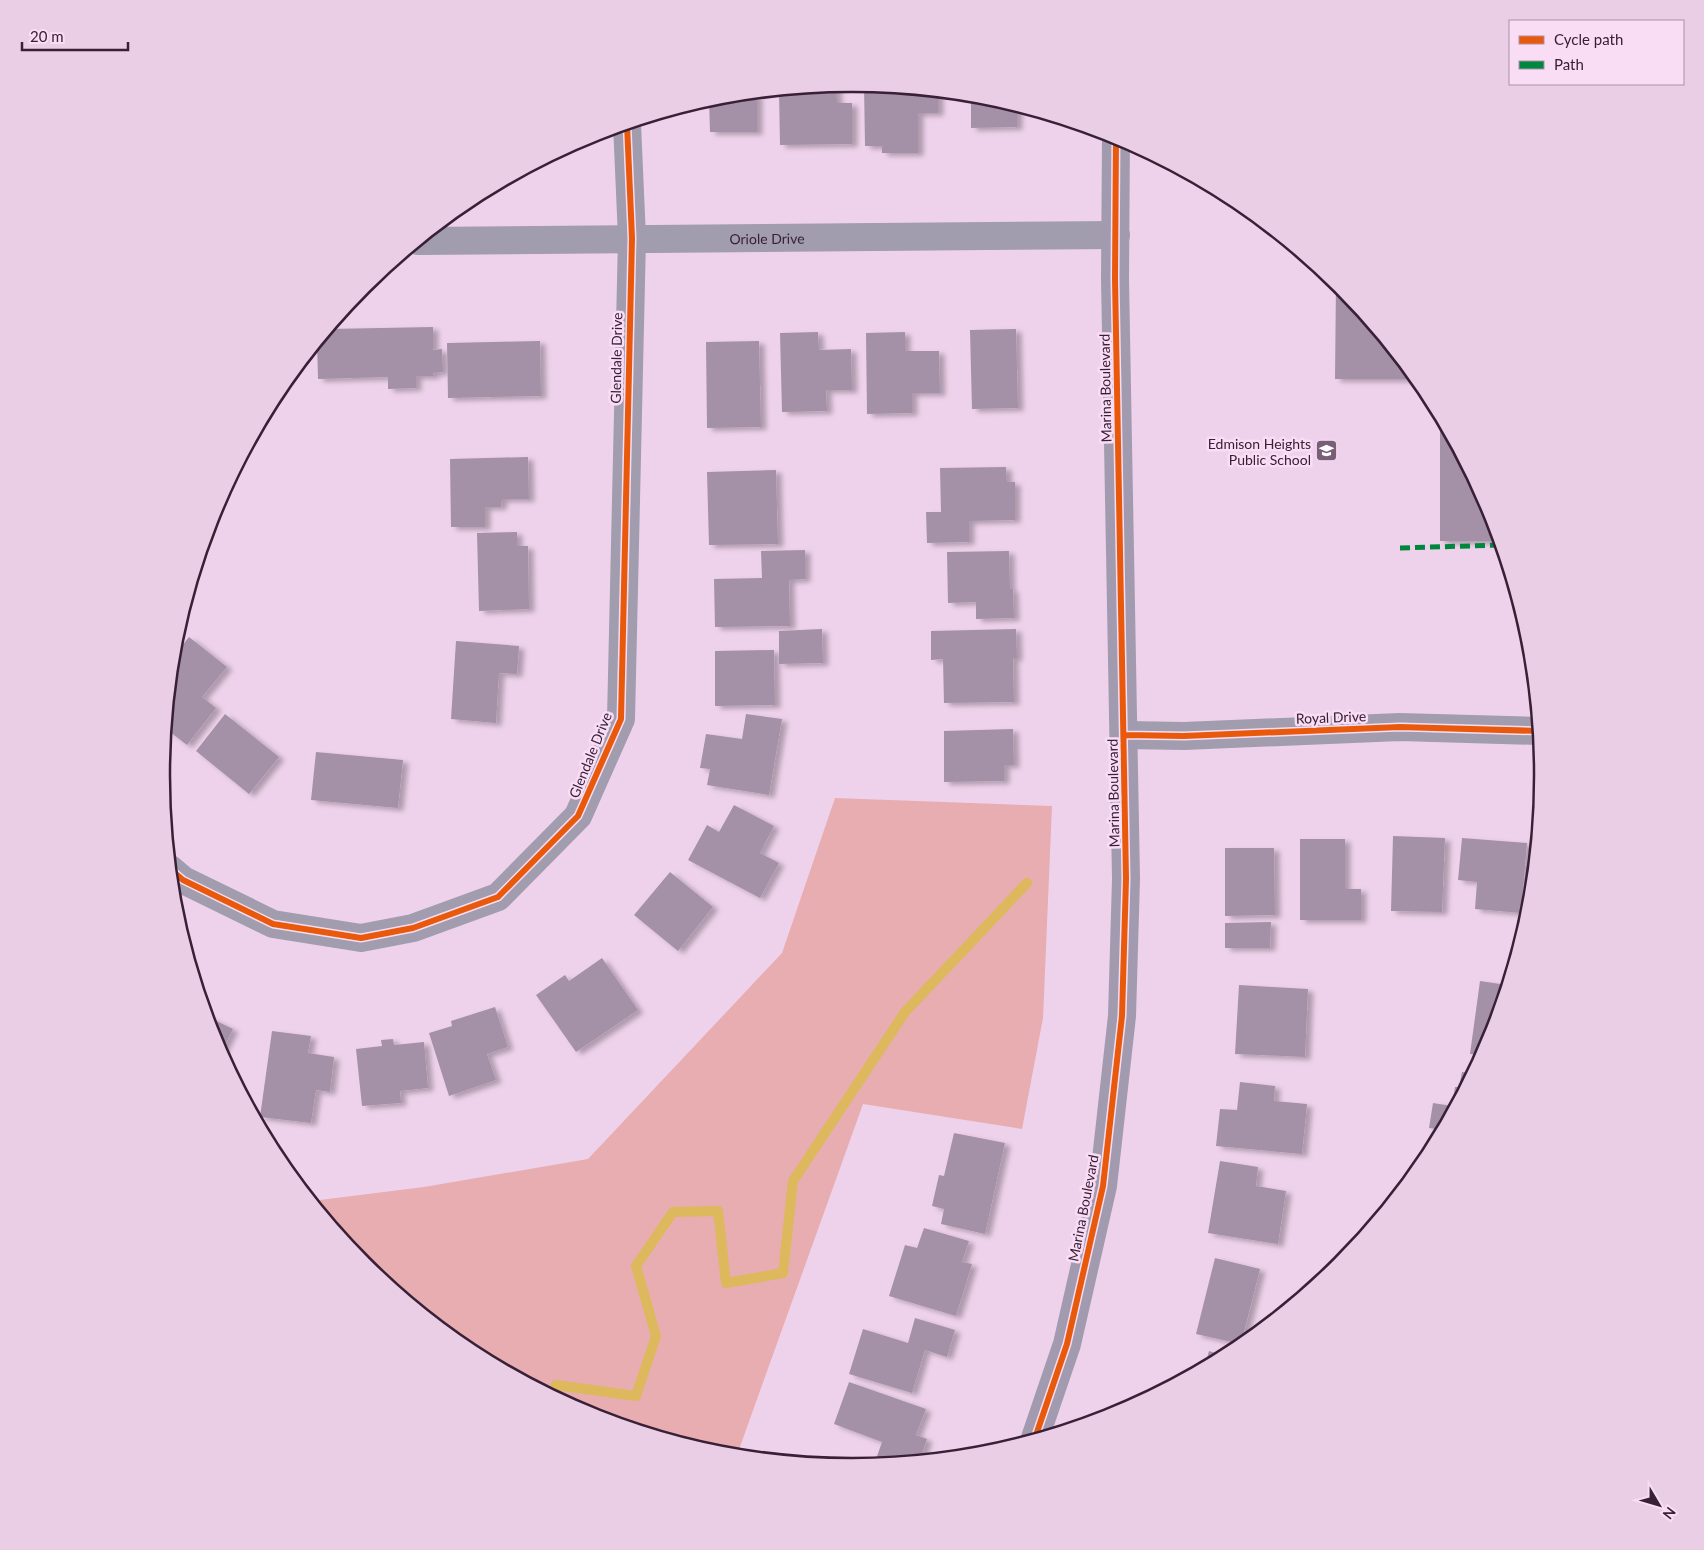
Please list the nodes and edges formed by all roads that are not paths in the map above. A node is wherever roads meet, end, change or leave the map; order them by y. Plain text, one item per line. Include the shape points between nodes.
1 (627, 131) edge
2 (1116, 145) edge
3 (1116, 234) junction
4 (632, 238) junction
5 (428, 241) edge
6 (1533, 731) edge
7 (1124, 736) junction
8 (177, 874) edge
9 (1037, 1431) edge

1 - 4 street, Glendale Drive
2 - 3 street, Marina Boulevard
3 - 4 street, Oriole Drive
3 - 7 street, Marina Boulevard
4 - 5 street, Oriole Drive
4 - 8 street, Glendale Drive via 621,719 578,816 498,897 414,928 361,938 273,924
6 - 7 street, Royal Drive via 1400,727
7 - 9 street, Marina Boulevard via 1126,879 1122,1016 1103,1186 1067,1344

